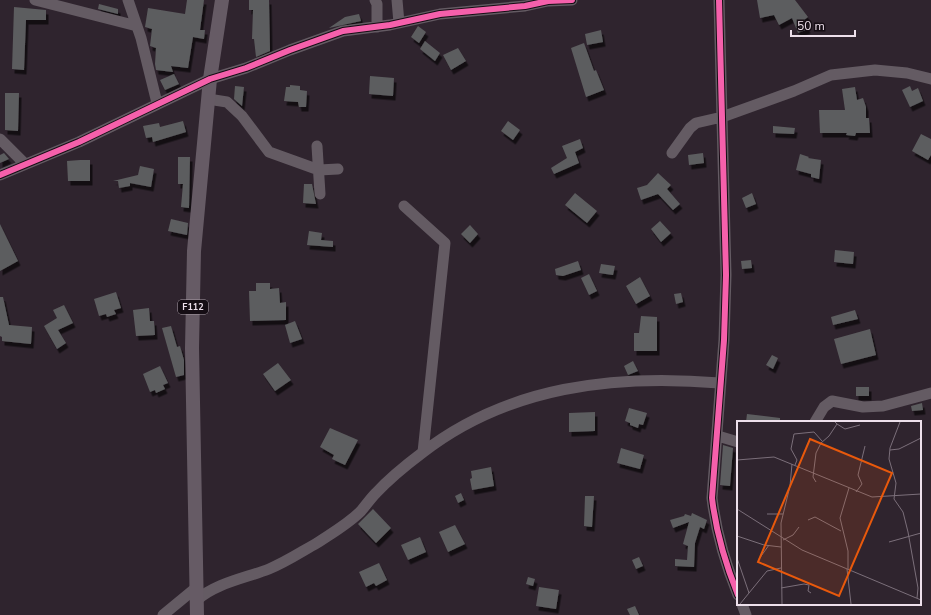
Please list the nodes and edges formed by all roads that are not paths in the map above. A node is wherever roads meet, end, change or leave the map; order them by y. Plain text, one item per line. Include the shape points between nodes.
1 (35, 0) edge
2 (128, 0) edge
3 (222, 0) edge
4 (375, 0) edge
5 (397, 0) edge
6 (572, 0) edge
7 (719, 0) edge
8 (399, 23) junction
9 (137, 26) junction
10 (377, 27) junction
11 (931, 78) edge
12 (210, 79) junction
13 (208, 99) junction
14 (157, 103) junction
15 (722, 117) junction
16 (0, 139) edge
17 (317, 146) dead end
18 (672, 153) dead end
19 (25, 164) junction
20 (338, 169) dead end
21 (320, 170) junction
22 (0, 175) edge
23 (320, 194) dead end
24 (404, 206) dead end
25 (720, 383) junction
26 (931, 393) edge
27 (816, 421) edge
28 (718, 436) junction
29 (737, 442) edge
30 (423, 452) junction
31 (737, 592) edge
32 (197, 593) junction
33 (742, 605) edge
34 (163, 615) edge
35 (197, 615) edge
36 (746, 615) edge

1 - 9 street
2 - 9 street
3 - 12 main road, F112
4 - 10 street
5 - 8 street
6 - 8 street via 440,14
7 - 15 street
8 - 10 street
9 - 14 street
10 - 12 street via 343,31
11 - 15 street via 875,70 843,73
12 - 13 main road, F112
12 - 14 street
13 - 21 street via 227,102 242,116 269,152
13 - 32 main road, F112 via 194,251 192,348
14 - 19 street via 92,136
15 - 18 street via 696,123
15 - 25 street via 726,275
16 - 19 street
17 - 21 street
19 - 22 street
20 - 21 street
21 - 23 street
24 - 30 street via 445,243
25 - 28 street
25 - 30 street via 663,379 572,388 504,406 473,420
26 - 27 street via 883,406 863,407 832,401 824,407
28 - 29 street
28 - 31 street via 712,498 722,552
30 - 32 street via 345,524 289,559 209,591
32 - 34 street
32 - 35 main road, F112
33 - 36 street

